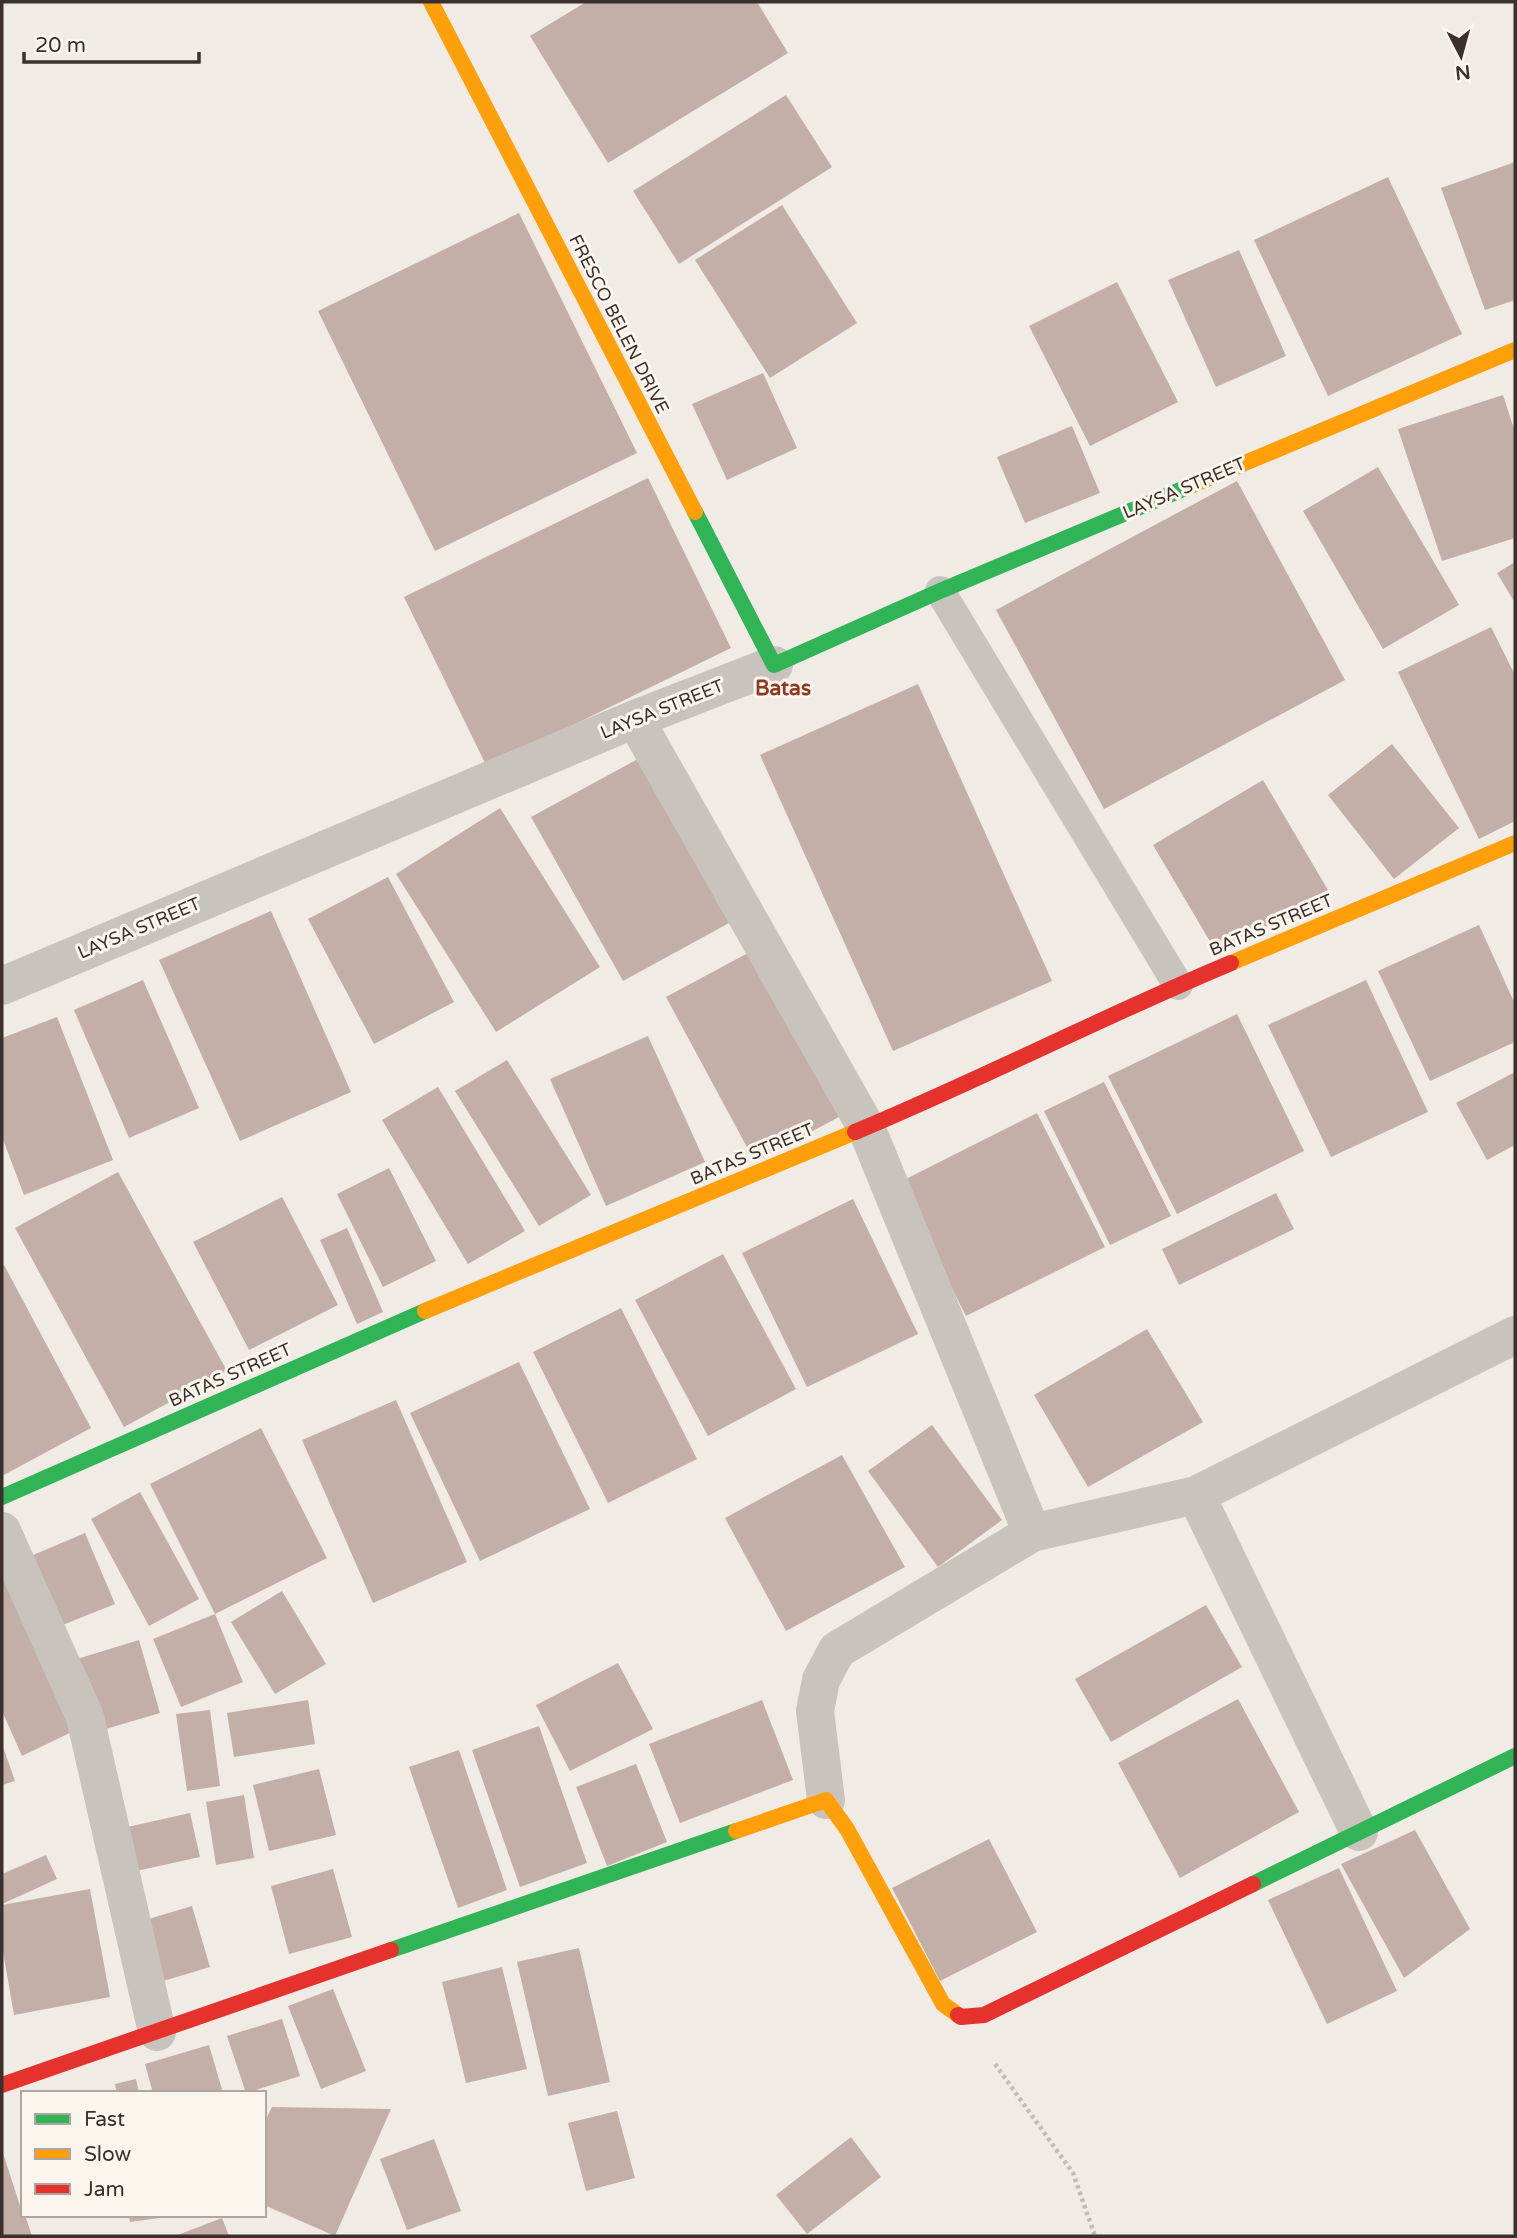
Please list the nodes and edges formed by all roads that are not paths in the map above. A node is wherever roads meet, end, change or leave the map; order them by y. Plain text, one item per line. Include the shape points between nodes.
1 (431, 2) edge
2 (1515, 350) edge
3 (940, 591) junction
4 (774, 664) junction
5 (635, 719) junction
6 (1515, 843) edge
7 (1178, 985) junction
8 (2, 986) edge
9 (866, 1127) junction
10 (1515, 1335) edge
11 (1196, 1495) junction
12 (2, 1497) edge
13 (2, 1531) edge
14 (1032, 1533) junction
15 (1515, 1756) edge
16 (826, 1800) junction
17 (1359, 1832) junction
18 (157, 2032) junction
19 (2, 2085) edge

1 - 4 street, FRESCO BELEN DRIVE
2 - 3 street, LAYSA STREET
3 - 4 street, LAYSA STREET
3 - 7 lane
4 - 5 street, LAYSA STREET
5 - 8 street, LAYSA STREET
5 - 9 street
6 - 7 street, BATAS STREET
7 - 9 street, BATAS STREET
9 - 12 street, BATAS STREET via 463,1295
9 - 14 street
10 - 11 street
11 - 14 street
11 - 17 street
13 - 18 street via 85,1717
14 - 16 street via 837,1650 821,1680 815,1712
15 - 17 street
16 - 17 street via 847,1829 943,2004 961,2017 984,2015
16 - 18 street
18 - 19 street

